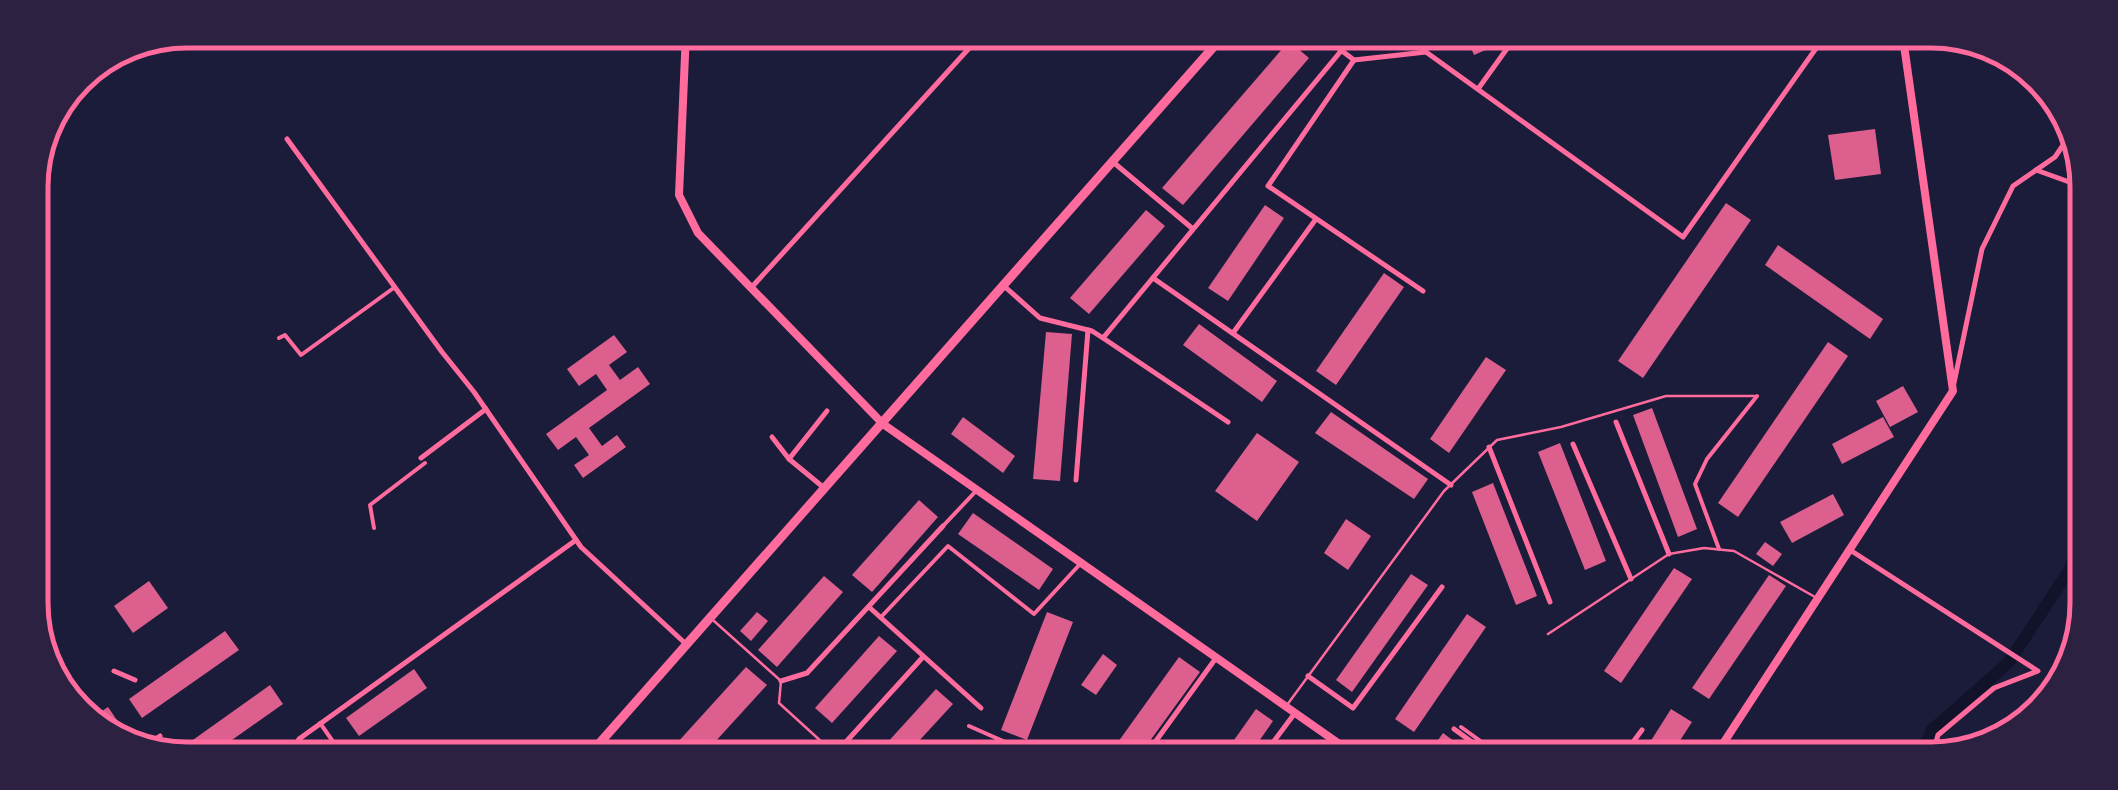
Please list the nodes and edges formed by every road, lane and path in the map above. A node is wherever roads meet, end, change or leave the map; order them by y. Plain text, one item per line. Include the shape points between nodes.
1 (685, 47) edge
2 (970, 47) edge
3 (1214, 47) edge
4 (1336, 47) edge
5 (1508, 47) edge
6 (1818, 47) edge
7 (1904, 47) edge
8 (1341, 51) junction
9 (1354, 60) junction
10 (1478, 89) junction
11 (287, 139) dead end
12 (2064, 144) edge
13 (1113, 162) junction
14 (2036, 170) junction
15 (2070, 182) edge
16 (1316, 218) junction
17 (1193, 229) junction
18 (1153, 278) junction
19 (395, 286) junction
20 (1004, 286) junction
21 (751, 288) junction
22 (1423, 291) dead end
23 (1088, 330) junction
24 (1233, 334) junction
25 (279, 338) dead end
26 (1103, 338) junction
27 (1952, 391) junction
28 (1757, 396) joint
29 (486, 409) junction
30 (827, 411) dead end
31 (1228, 422) dead end
32 (1616, 422) dead end
33 (883, 424) junction
34 (772, 437) dead end
35 (1573, 444) dead end
36 (1489, 448) junction
37 (789, 459) junction
38 (423, 460) joint
39 (1076, 480) dead end
40 (1451, 484) junction
41 (825, 489) junction
42 (977, 490) junction
43 (943, 526) joint
44 (374, 528) dead end
45 (576, 540) junction
46 (1720, 550) junction
47 (1850, 550) junction
48 (1669, 554) junction
49 (1081, 563) junction
50 (1631, 579) junction
51 (1442, 587) dead end
52 (1818, 599) junction
53 (1550, 602) dead end
54 (869, 607) junction
55 (880, 617) junction
56 (711, 618) junction
57 (1548, 634) dead end
58 (687, 644) junction
59 (923, 657) junction
60 (1216, 658) junction
61 (114, 672) dead end
62 (1308, 676) junction
63 (136, 680) dead end
64 (780, 681) junction
65 (1286, 706) junction
66 (981, 708) dead end
67 (1294, 712) junction
68 (320, 723) junction
69 (969, 726) dead end
70 (1457, 728) joint
71 (1642, 730) dead end
72 (160, 736) dead end
73 (156, 738) edge
74 (299, 739) joint
75 (295, 742) edge
76 (333, 742) edge
77 (601, 742) edge
78 (822, 742) edge
79 (848, 742) edge
80 (1006, 742) edge
81 (1155, 742) edge
82 (1273, 742) edge
83 (1337, 742) edge
84 (1474, 742) edge
85 (1479, 742) edge
86 (1633, 742) edge
87 (1724, 742) edge
88 (1936, 742) edge

1 - 21 street via 680,195 698,233
2 - 21 street
3 - 13 main road
4 - 8 street
5 - 10 street
6 - 10 street via 1683,237
7 - 27 street
8 - 9 street
8 - 17 street
9 - 10 street via 1426,52
9 - 16 street via 1268,186
11 - 19 street
12 - 14 street
13 - 17 street
13 - 20 main road
14 - 15 street
14 - 27 street via 2013,186 1982,249
16 - 22 street
16 - 24 street
17 - 18 street
18 - 24 street
18 - 26 street
19 - 25 street via 300,356 285,334
19 - 29 street
20 - 23 street via 1040,318
20 - 33 main road
21 - 33 street
23 - 26 street
23 - 39 street
24 - 40 street
26 - 31 street
27 - 47 street
28 - 36 lane via 1650,398 1497,440
28 - 46 street via 1694,484
29 - 38 street
29 - 45 street
30 - 37 street
32 - 48 street
33 - 41 main road
33 - 42 street
34 - 37 street
35 - 50 street
36 - 40 lane
36 - 53 street
37 - 41 street
38 - 44 street via 370,505
40 - 62 lane
41 - 56 main road
42 - 43 street
42 - 49 street
43 - 54 street
45 - 58 street
45 - 68 street
46 - 48 lane
46 - 52 lane via 1734,551
47 - 52 street
47 - 88 street via 2038,671 1994,688
48 - 50 lane
49 - 55 street via 1034,614 948,546
49 - 60 street
50 - 57 lane
51 - 62 street via 1353,708
52 - 87 street
54 - 55 street
54 - 64 street via 807,674
55 - 59 street
56 - 58 main road
56 - 64 lane
58 - 77 main road
59 - 66 street
59 - 79 street
60 - 65 street
60 - 81 street
61 - 63 street
62 - 65 lane
64 - 78 lane via 779,703
65 - 67 street
67 - 82 street
67 - 83 street
68 - 74 street
68 - 76 street
69 - 80 street
70 - 84 street
70 - 85 street
71 - 86 street
72 - 73 street
74 - 75 lane

